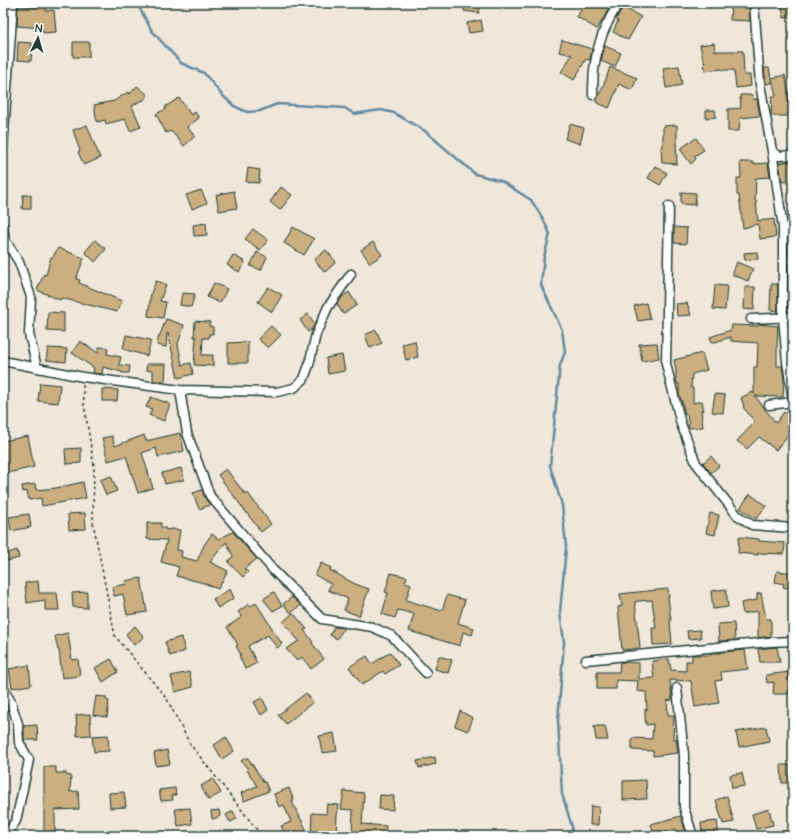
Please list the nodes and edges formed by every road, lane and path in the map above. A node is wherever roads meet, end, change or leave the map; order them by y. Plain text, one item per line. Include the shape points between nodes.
1 (619, 3) edge
2 (754, 3) edge
3 (13, 4) dead end
4 (593, 95) dead end
5 (3, 148) edge
6 (772, 151) junction
7 (793, 155) edge
8 (669, 206) dead end
9 (3, 226) edge
10 (783, 228) junction
11 (793, 234) edge
12 (352, 274) dead end
13 (793, 317) edge
14 (783, 318) junction
15 (751, 319) dead end
16 (3, 361) edge
17 (37, 368) junction
18 (83, 377) junction
19 (180, 390) junction
20 (793, 401) edge
21 (769, 405) dead end
22 (793, 528) edge
23 (793, 641) edge
24 (586, 660) dead end
25 (426, 673) dead end
26 (3, 688) edge
27 (677, 688) dead end
28 (3, 834) edge
29 (793, 834) edge
30 (262, 836) edge
31 (693, 836) edge
32 (785, 836) edge

1 - 4 street via 612,13 597,49
2 - 6 street via 760,84
3 - 5 street
6 - 7 street via 779,156
6 - 10 street
8 - 22 street via 666,364 681,424 696,463 737,515 752,525
9 - 17 street via 5,240 19,262 31,297 29,334
10 - 11 street
10 - 14 street
12 - 19 street via 328,307 316,334 304,379 294,388 277,392
13 - 14 street
14 - 15 street
14 - 20 street
16 - 17 street
17 - 18 street
18 - 19 street
18 - 30 path via 84,404 94,466 93,522 115,636 167,699 190,744
19 - 25 street via 187,433 210,496 273,570 322,619 372,627 392,636
20 - 21 street
23 - 24 street
26 - 28 street via 18,724 19,742 29,760 16,822
27 - 31 street via 684,755 684,808
29 - 32 street

